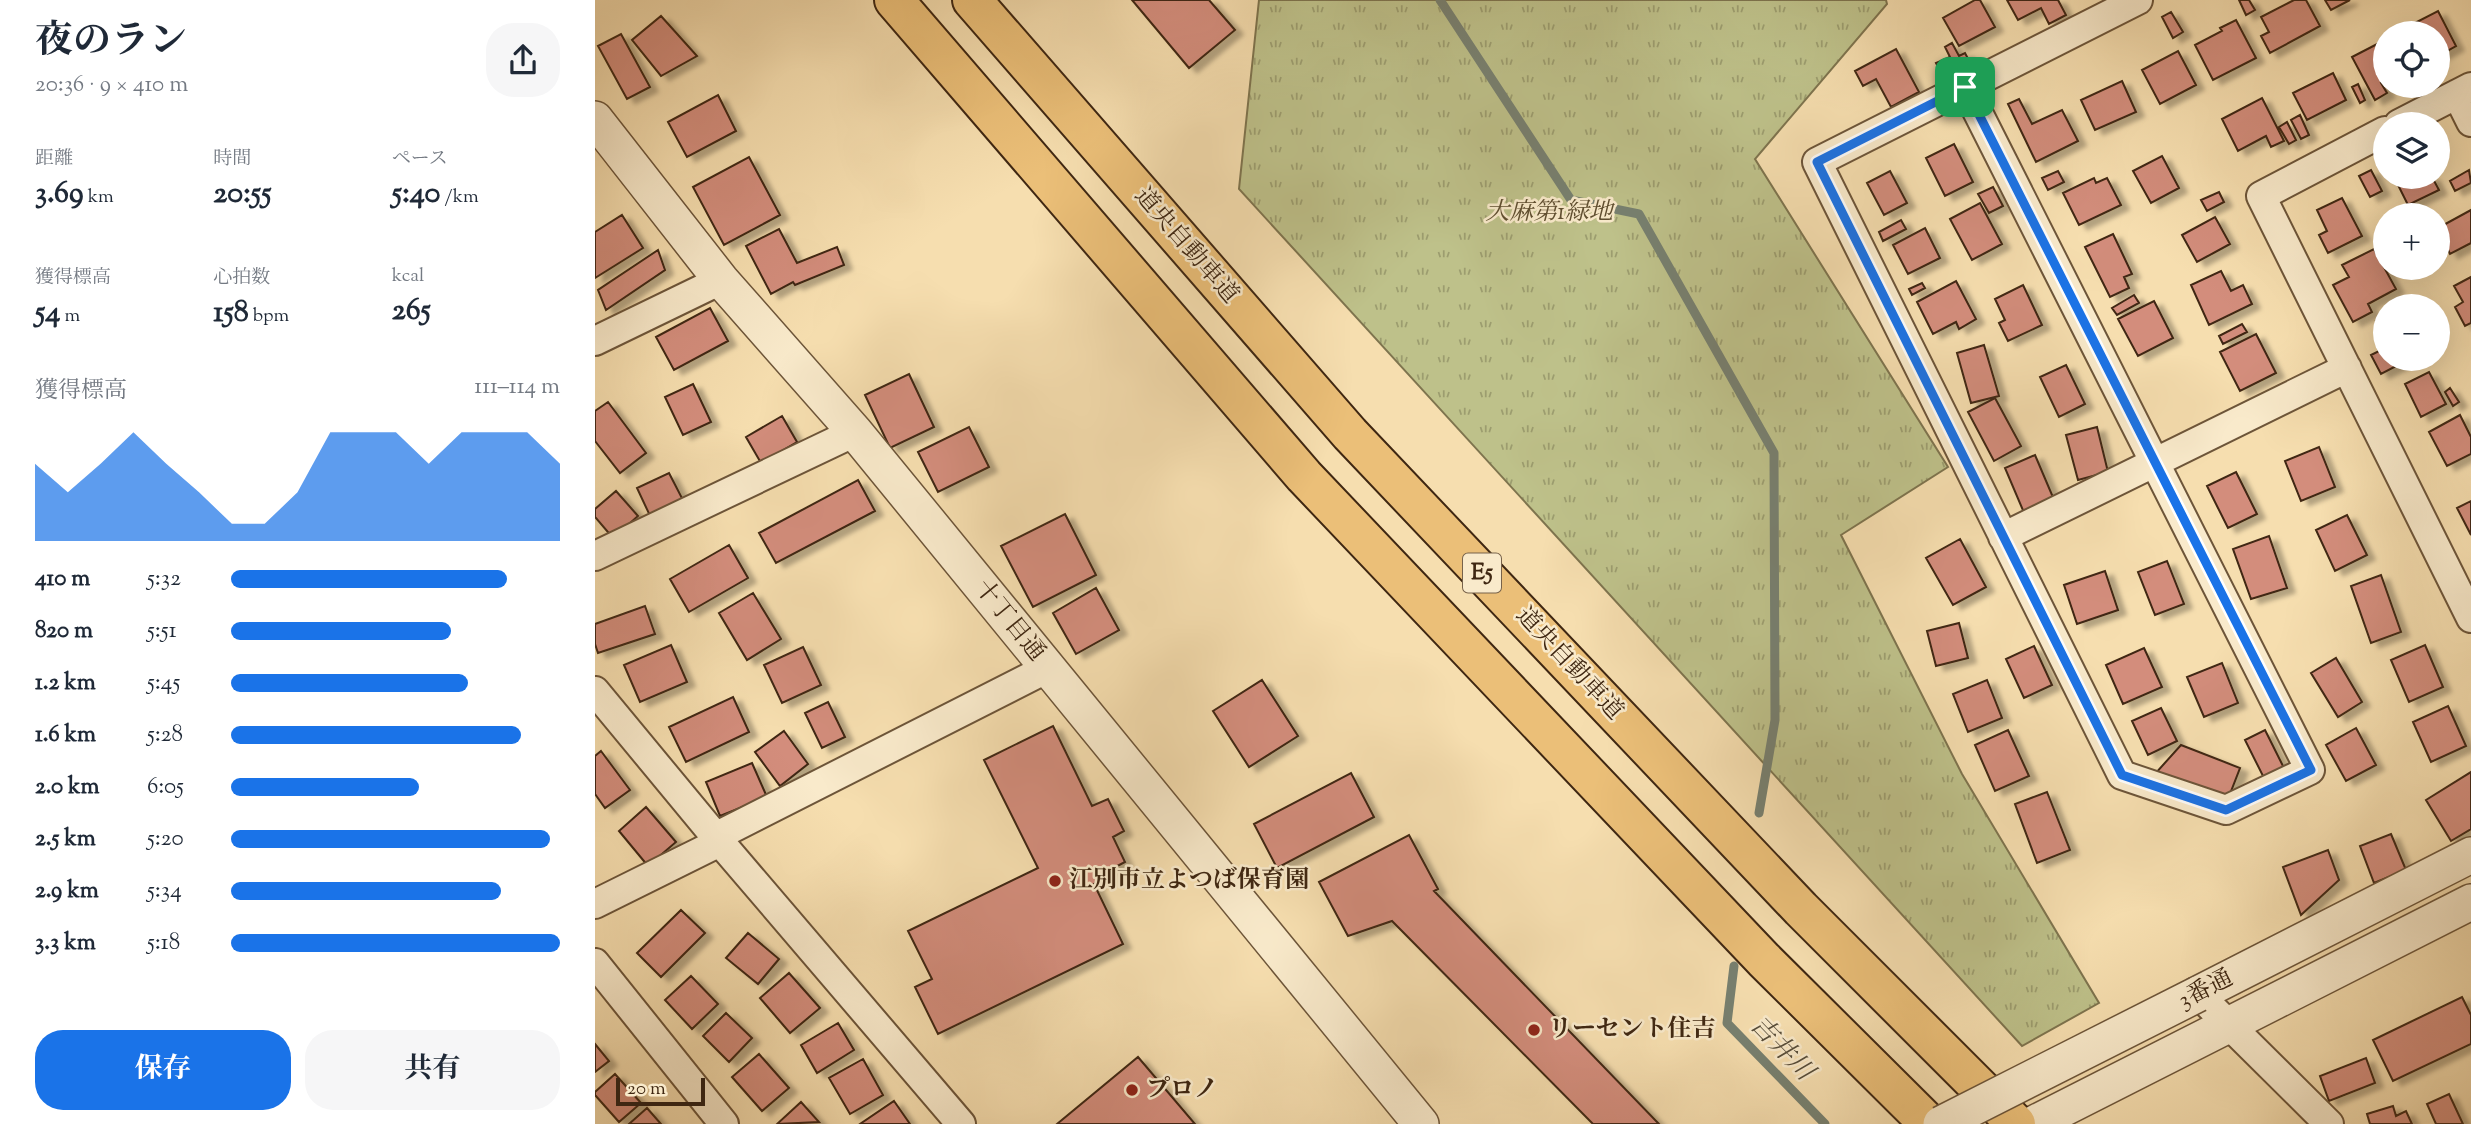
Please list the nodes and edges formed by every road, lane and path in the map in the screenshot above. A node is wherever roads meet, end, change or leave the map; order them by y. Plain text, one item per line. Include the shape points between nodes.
1 (894, 0) edge
2 (972, 0) edge
3 (2138, 0) edge
4 (1965, 87) junction
5 (2464, 90) edge
6 (2422, 112) edge
7 (595, 119) edge
8 (2471, 122) edge
9 (2373, 137) edge
10 (721, 280) junction
11 (595, 341) edge
12 (2347, 368) junction
13 (855, 432) junction
14 (2155, 463) junction
15 (2003, 537) junction
16 (595, 556) edge
17 (2471, 618) edge
18 (1048, 668) junction
19 (595, 691) edge
20 (718, 839) junction
21 (2471, 855) edge
22 (2471, 902) edge
23 (595, 904) edge
24 (595, 963) edge
25 (2198, 994) junction
26 (2230, 1024) junction
27 (725, 1124) edge
28 (961, 1124) edge
29 (1421, 1124) edge
30 (1929, 1124) edge
31 (1941, 1124) edge
32 (2016, 1124) edge
33 (2033, 1124) edge
34 (2329, 1124) edge

1 - 30 highway, E5 via 1304,476 1764,960
2 - 32 highway, 道央自動車道 / E5 via 1350,434 1791,899
3 - 4 street
4 - 14 street
4 - 15 street via 1817,162
5 - 6 street
5 - 8 street
7 - 10 street, 十丁目通
9 - 12 street via 2261,196
10 - 11 street
10 - 13 street, 十丁目通
12 - 14 street
12 - 17 street
13 - 16 street
13 - 18 street, 十丁目通
14 - 15 street
14 - 15 street via 2311,770 2226,810 2122,775
18 - 20 street
18 - 29 street, 十丁目通
19 - 20 street
20 - 23 street
20 - 28 street
21 - 25 street, 3番通
22 - 26 street, 3番通
24 - 27 street
25 - 26 street
25 - 31 street, 3番通, bridge
26 - 33 street, 3番通
26 - 34 street

